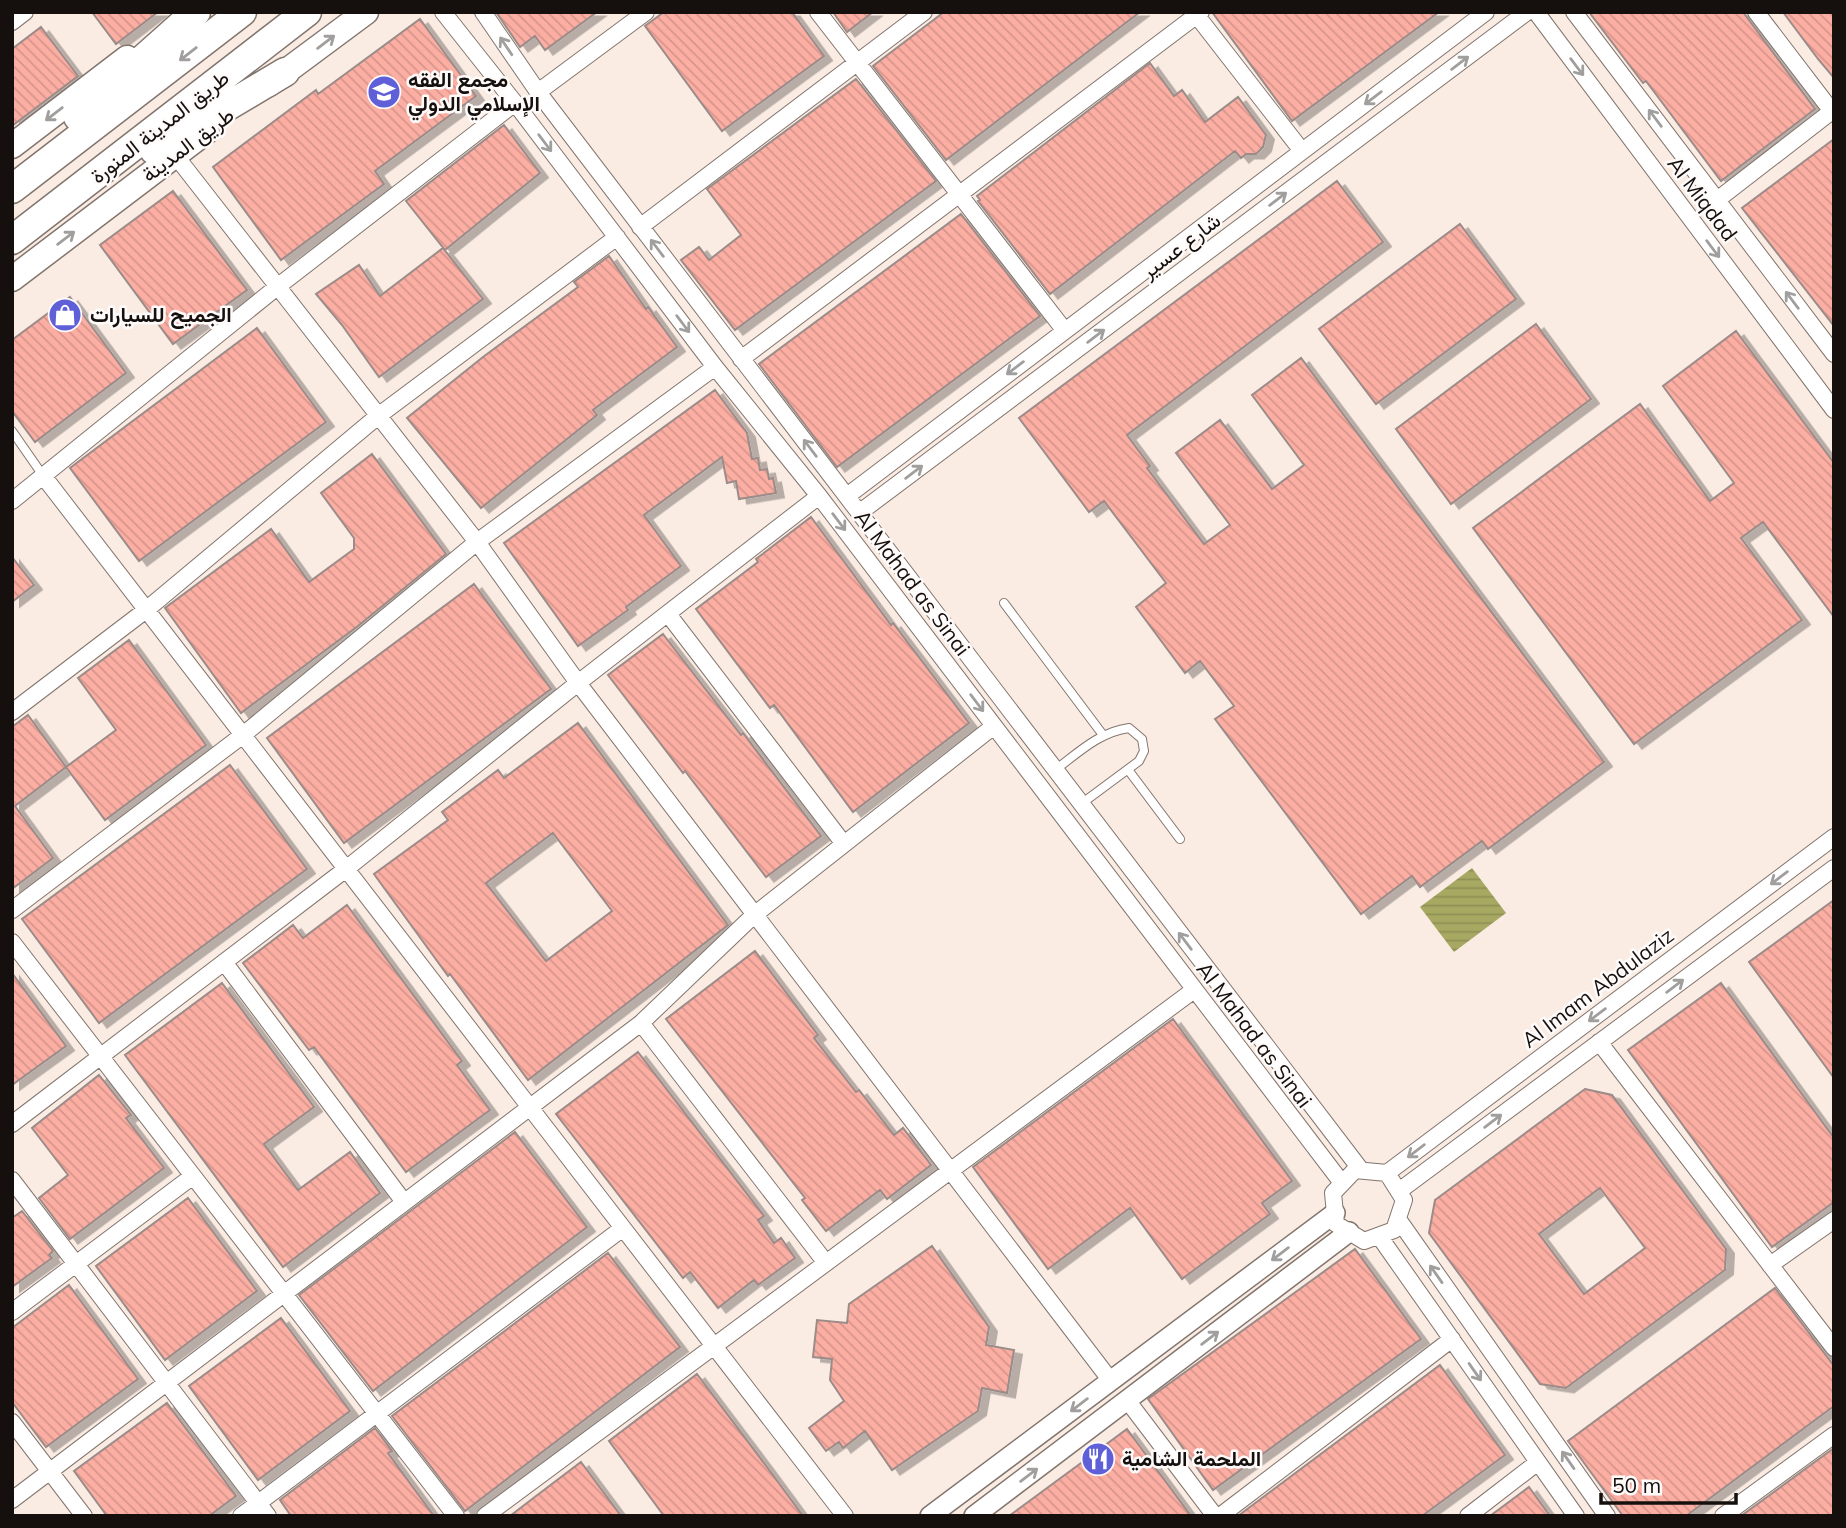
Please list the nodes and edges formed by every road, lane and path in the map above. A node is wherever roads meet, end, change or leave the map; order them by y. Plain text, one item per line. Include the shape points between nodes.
1 (25, 12) edge
2 (186, 12) edge
3 (196, 12) edge
4 (243, 12) edge
5 (307, 12) edge
6 (366, 12) edge
7 (443, 12) edge
8 (483, 12) edge
9 (646, 12) edge
10 (818, 12) edge
11 (924, 12) edge
12 (1486, 12) edge
13 (1527, 12) edge
14 (1536, 12) edge
15 (1574, 12) edge
16 (1197, 13) edge
17 (1762, 14) edge
18 (12, 22) edge
19 (857, 63) junction
20 (285, 72) junction
21 (538, 92) junction
22 (515, 103) junction
23 (1833, 112) edge
24 (12, 146) edge
25 (1302, 151) junction
26 (175, 155) junction
27 (12, 178) edge
28 (12, 189) edge
29 (960, 194) junction
30 (1717, 200) junction
31 (52, 210) junction
32 (640, 227) junction
33 (617, 237) junction
34 (12, 240) edge
35 (12, 279) edge
36 (277, 287) junction
37 (1065, 331) junction
38 (1834, 354) edge
39 (741, 359) junction
40 (715, 367) junction
41 (1834, 410) edge
42 (378, 416) junction
43 (12, 431) edge
44 (44, 477) junction
45 (819, 496) junction
46 (846, 496) junction
47 (12, 501) edge
48 (859, 513) junction
49 (477, 542) junction
50 (1004, 603) dead end
51 (146, 610) junction
52 (668, 614) junction
53 (578, 683) junction
54 (12, 712) edge
55 (994, 726) junction
56 (243, 735) junction
57 (1103, 735) junction
58 (1055, 770) junction
59 (1129, 771) junction
60 (1081, 804) junction
61 (1834, 837) edge
62 (1180, 839) dead end
63 (844, 844) junction
64 (346, 869) junction
65 (1834, 869) edge
66 (12, 910) edge
67 (754, 915) junction
68 (12, 942) edge
69 (224, 962) junction
70 (1194, 990) junction
71 (641, 1023) junction
72 (1599, 1042) junction
73 (101, 1057) junction
74 (530, 1107) junction
75 (12, 1124) edge
76 (950, 1170) junction
77 (1361, 1170) junction
78 (1387, 1173) junction
79 (193, 1176) junction
80 (12, 1180) edge
81 (1342, 1183) junction
82 (1399, 1191) junction
83 (404, 1202) junction
84 (1335, 1213) junction
85 (1398, 1219) junction
86 (1834, 1220) edge
87 (623, 1228) junction
88 (1349, 1232) junction
89 (1379, 1236) junction
90 (826, 1263) junction
91 (76, 1264) junction
92 (1770, 1265) junction
93 (284, 1294) junction
94 (12, 1312) edge
95 (1452, 1339) junction
96 (714, 1346) junction
97 (1834, 1348) edge
98 (1111, 1381) junction
99 (166, 1383) junction
100 (1127, 1400) junction
101 (377, 1414) junction
102 (12, 1422) edge
103 (1834, 1434) edge
104 (1538, 1462) junction
105 (50, 1471) junction
106 (12, 1500) edge
107 (263, 1509) edge
108 (84, 1516) edge
109 (241, 1516) edge
110 (456, 1516) edge
111 (485, 1516) edge
112 (845, 1516) edge
113 (930, 1516) edge
114 (974, 1516) edge
115 (1217, 1516) edge
116 (1468, 1516) edge
117 (1576, 1516) edge
118 (1607, 1516) edge
119 (1723, 1516) edge

1 - 18 street
2 -> 24 main road
3 - 27 highway
4 -> 28 highway, طريق المدينة المنورة
5 - 31 highway, طريق المدينة المنورة
20 -> 6 main road, طريق المدينة
7 - 22 street, Al Mahad as Sinai
21 -> 8 street, Al Mahad as Sinai
9 - 21 street
10 - 19 street
11 - 19 street
12 -> 25 street, شارع عسير
48 -> 13 street, شارع عسير
14 -> 41 street, Al Miqdad
30 -> 15 street, Al Miqdad
16 - 25 street
16 - 29 street
17 - 23 street
19 - 29 street
19 - 32 street
20 - 26 main road, طريق المدينة
20 - 31 highway
21 - 32 street, Al Mahad as Sinai
22 -> 33 street, Al Mahad as Sinai
22 - 36 street
23 - 30 street
25 - 37 street, شارع عسير
35 -> 26 main road, طريق المدينة
26 - 36 street
29 - 37 street
29 - 39 street
38 -> 30 street, Al Miqdad
31 - 34 highway, طريق المدينة المنورة
39 -> 32 street, Al Mahad as Sinai
33 -> 40 street, Al Mahad as Sinai
33 - 42 street
36 - 42 street
36 - 44 street
37 -> 46 street, شارع عسير
46 -> 39 street, Al Mahad as Sinai
40 - 45 street, Al Mahad as Sinai
40 - 49 street
42 - 49 street
42 - 51 street
43 - 44 lane
44 - 47 street
44 - 51 street
45 - 52 street
45 -> 55 street, Al Mahad as Sinai
46 - 48 street, Al Mahad as Sinai
48 - 58 street, Al Mahad as Sinai
49 - 53 street
49 - 56 street
50 - 57 lane
51 - 54 street
51 - 56 street
52 - 53 street
52 - 63 street
53 - 64 street
53 - 67 street
55 - 63 street
55 - 70 street, Al Mahad as Sinai
56 - 64 street
56 - 66 street
57 - 58 lane
57 - 59 lane via 1129,728 1142,739 1144,751
58 - 60 street, Al Mahad as Sinai
59 - 60 lane
59 - 62 lane
77 -> 60 street, Al Mahad as Sinai
61 -> 78 street, Al Imam Abdulaziz
63 - 67 street
64 - 69 street
64 - 74 street
72 -> 65 street
67 - 71 street
67 - 76 street
68 - 73 street
69 - 73 street
69 - 83 street
70 - 76 street
70 - 81 street, Al Mahad as Sinai
71 - 74 street
71 - 90 street
82 -> 72 street
72 - 92 street
73 - 75 street
73 - 79 street
74 - 83 street
74 - 87 street
76 - 90 street
76 - 98 street
77 - 78 street
77 - 81 street
78 - 82 street
79 - 91 street
79 - 93 street
80 - 91 street
81 - 84 street via 1332,1193
82 - 85 street via 1404,1200
83 - 93 street
84 - 88 street via 1336,1224
84 -> 98 street
85 - 89 street via 1394,1230
118 -> 85 street
86 - 92 street
87 - 96 street
87 - 101 street
88 - 89 street via 1364,1241
100 -> 88 street
89 - 95 street
90 - 96 street
91 - 94 street
91 - 99 street
92 - 97 street
93 - 99 street
93 - 101 street
95 -> 104 street
95 - 115 street
96 - 111 street
96 - 112 street
98 -> 113 street
99 - 105 street
99 - 107 street
114 -> 100 street
100 - 115 street
101 - 107 street
101 - 110 street
102 - 105 street
103 - 119 street
104 - 116 street
104 - 117 street
105 - 106 street
105 - 108 street
107 - 109 street

